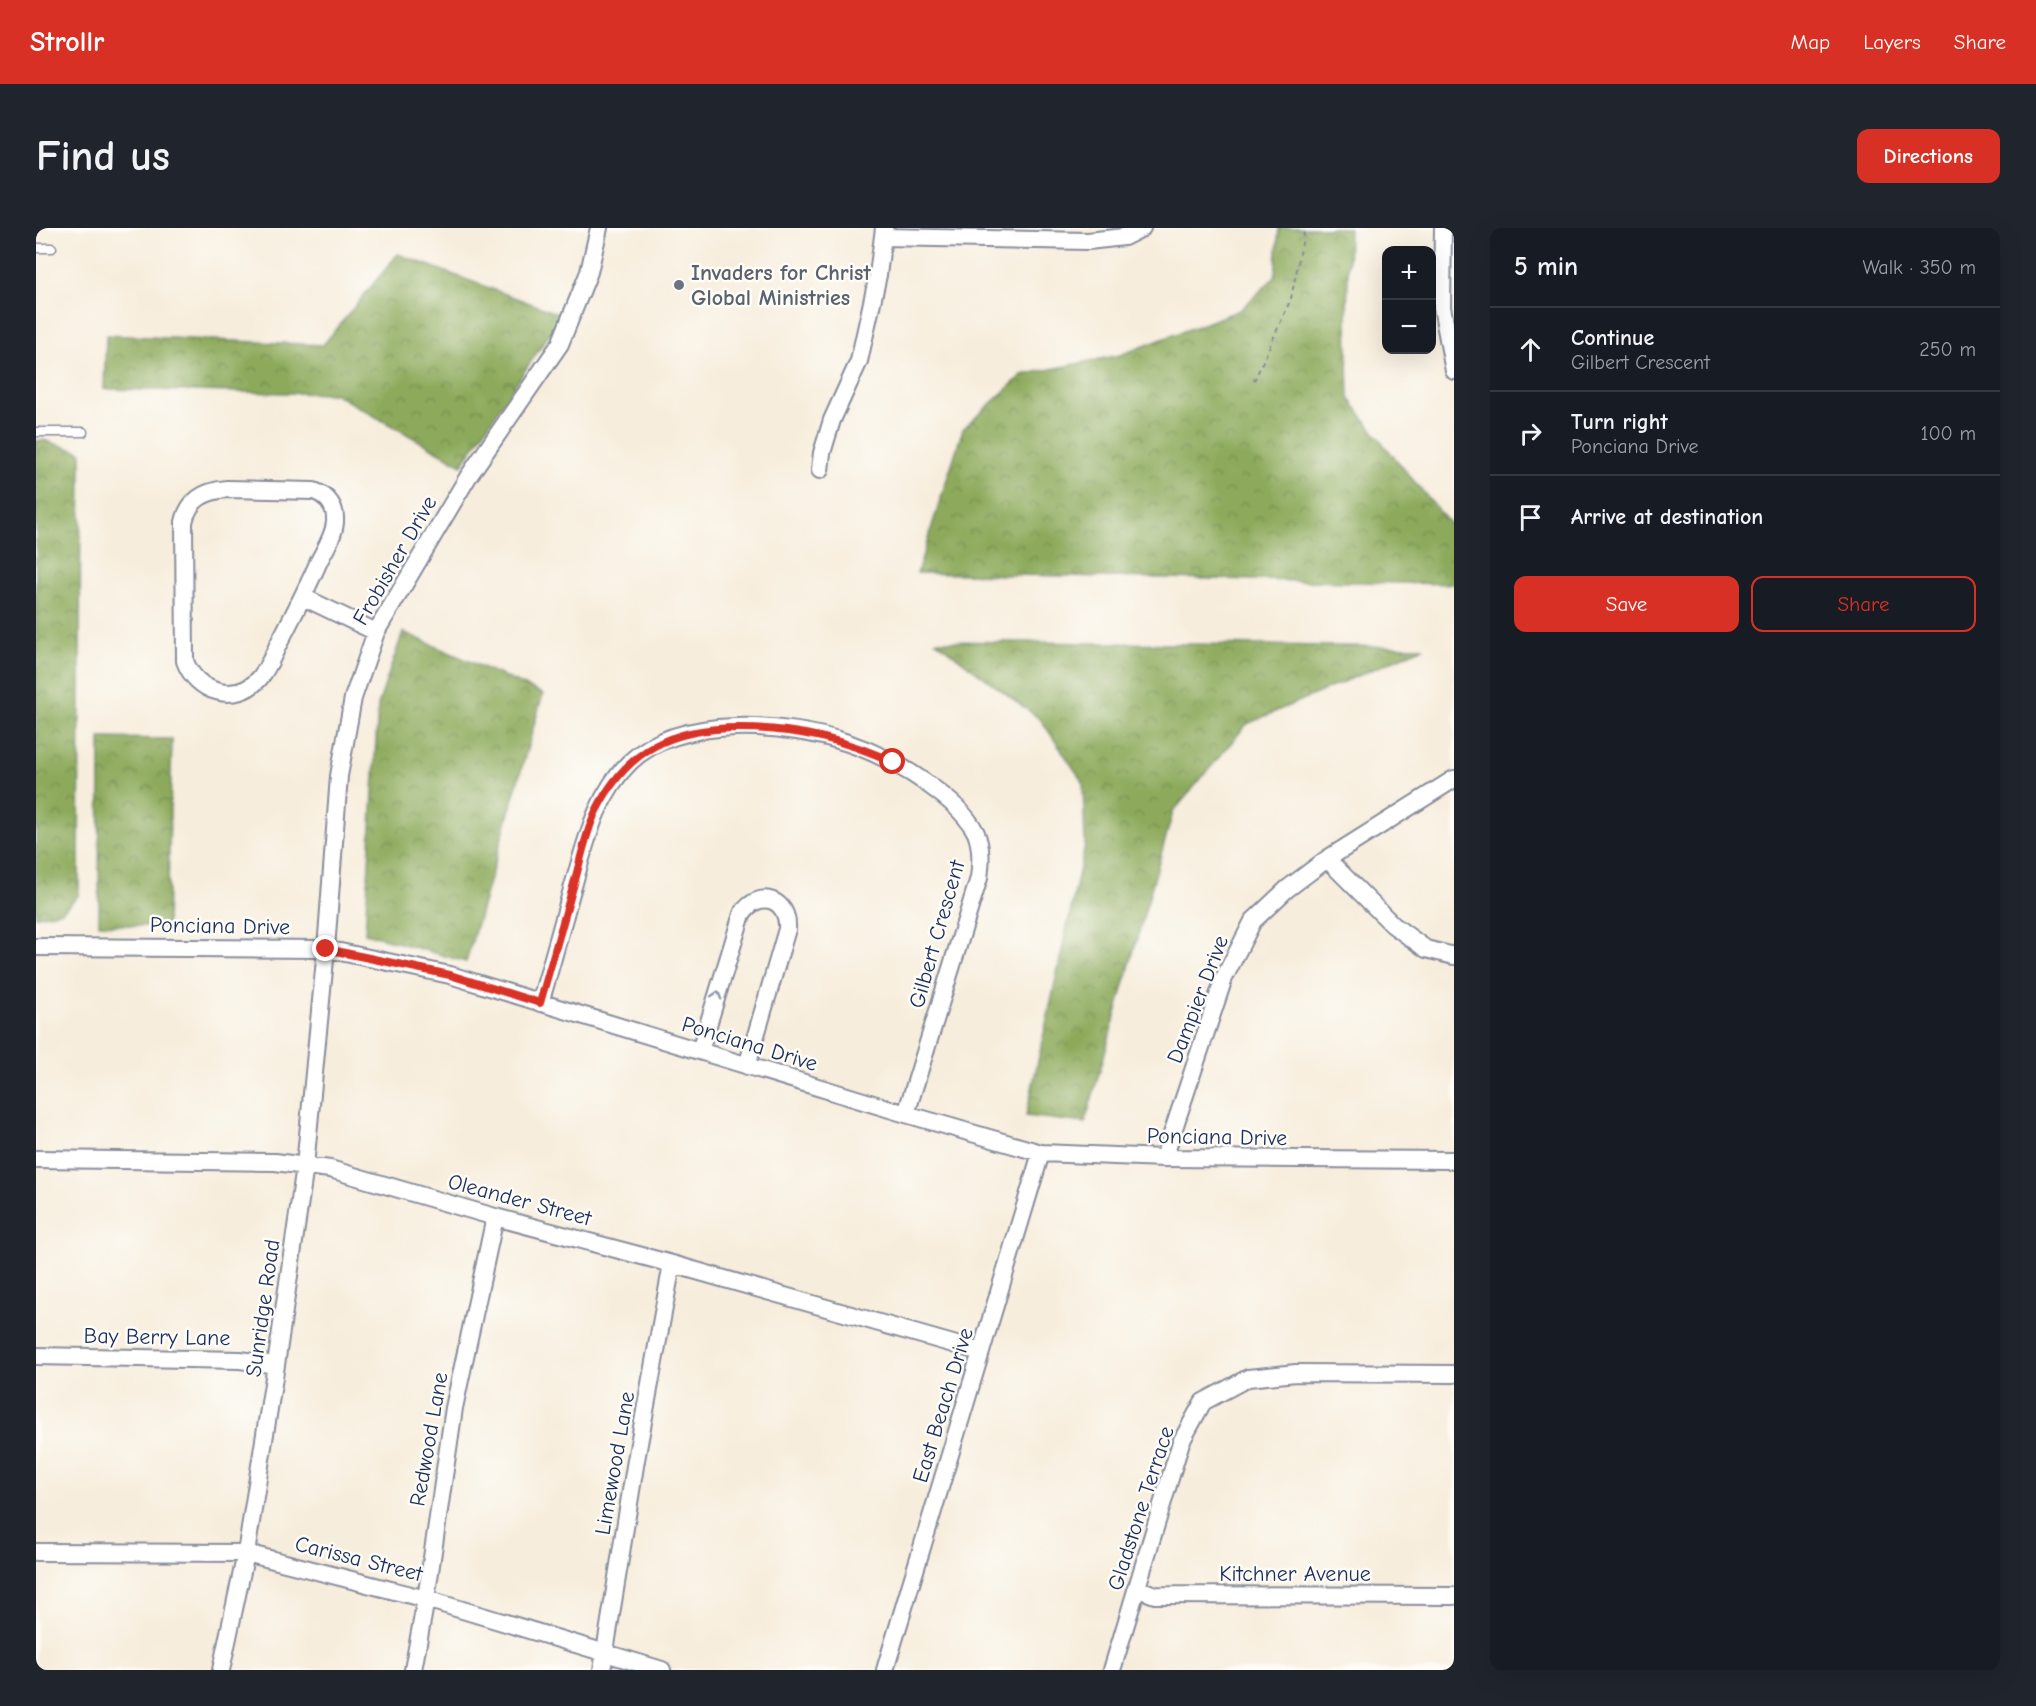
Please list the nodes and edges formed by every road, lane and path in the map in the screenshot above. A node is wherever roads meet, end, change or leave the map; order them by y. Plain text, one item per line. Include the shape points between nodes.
1 (599, 228) edge
2 (1142, 228) edge
3 (1305, 228) edge
4 (1447, 230) edge
5 (885, 232) edge
6 (36, 248) edge
7 (52, 248) dead end
8 (1454, 371) edge
9 (1254, 381) dead end
10 (36, 432) edge
11 (83, 432) dead end
12 (820, 470) dead end
13 (303, 597) junction
14 (376, 632) junction
15 (1454, 779) edge
16 (1327, 859) junction
17 (36, 947) edge
18 (326, 949) junction
19 (1454, 956) edge
20 (540, 1003) junction
21 (700, 1051) junction
22 (747, 1066) junction
23 (906, 1114) junction
24 (1041, 1153) junction
25 (1164, 1158) junction
26 (36, 1160) edge
27 (1454, 1160) edge
28 (305, 1166) junction
29 (495, 1217) junction
30 (672, 1264) junction
31 (981, 1352) junction
32 (36, 1356) edge
33 (276, 1365) junction
34 (1454, 1374) edge
35 (36, 1552) edge
36 (246, 1553) junction
37 (1136, 1588) junction
38 (1454, 1596) edge
39 (426, 1599) junction
40 (603, 1662) edge
41 (221, 1670) edge
42 (412, 1670) edge
43 (662, 1670) edge
44 (885, 1670) edge
45 (1112, 1670) edge

1 - 14 street, Frobisher Drive via 590,272 560,344 468,477
2 - 5 street via 1124,237 1088,241
3 - 9 path via 1291,300
4 - 8 street via 1442,307
5 - 12 street via 859,361 832,420
6 - 7 lane
10 - 11 lane
13 - 13 street via 335,524 334,510 327,497 314,491 227,489 213,490 194,500 184,522 184,653 188,668 200,684 221,692 252,685 265,671
13 - 14 street
14 - 18 street, Frobisher Drive via 353,698 339,776
15 - 16 street, Dampier Drive
16 - 19 street via 1393,925 1426,949
16 - 25 street, Dampier Drive via 1253,921 1224,978
17 - 18 street, Ponciana Drive
18 - 20 street, Ponciana Drive via 450,975
18 - 28 street, Sunridge Road
20 - 21 street, Ponciana Drive
20 - 23 street, Gilbert Crescent via 596,812 617,776 631,761 666,739 707,729 786,729 826,736 893,762 951,802 968,819 981,854 979,878
21 - 22 street, Ponciana Drive
21 -> 22 street via 742,914 753,902 770,900 784,911 787,929
22 - 23 street, Ponciana Drive
23 - 24 street, Ponciana Drive
24 - 25 street, Ponciana Drive
24 - 31 street, East Beach Drive
25 - 27 street, Ponciana Drive
26 - 28 street, Oleander Street via 274,1162
28 - 29 street, Oleander Street via 330,1169
28 - 33 street, Sunridge Road
29 - 30 street, Oleander Street
29 - 39 street, Redwood Lane via 454,1408
30 - 31 street, Oleander Street
30 - 40 street, Limewood Lane
31 - 44 street, East Beach Drive
32 - 33 street, Bay Berry Lane via 240,1360
33 - 36 street, Sunridge Road
34 - 37 street, Gladstone Terrace via 1296,1373 1248,1378 1203,1402 1181,1442
35 - 36 street, Carissa Street
36 - 39 street, Carissa Street
36 - 41 street, Sunridge Road
37 - 38 street, Kitchner Avenue via 1155,1595
37 - 45 street, Gladstone Terrace
39 - 40 street, Carissa Street
39 - 42 street, Redwood Lane
40 - 43 street, Carissa Street

